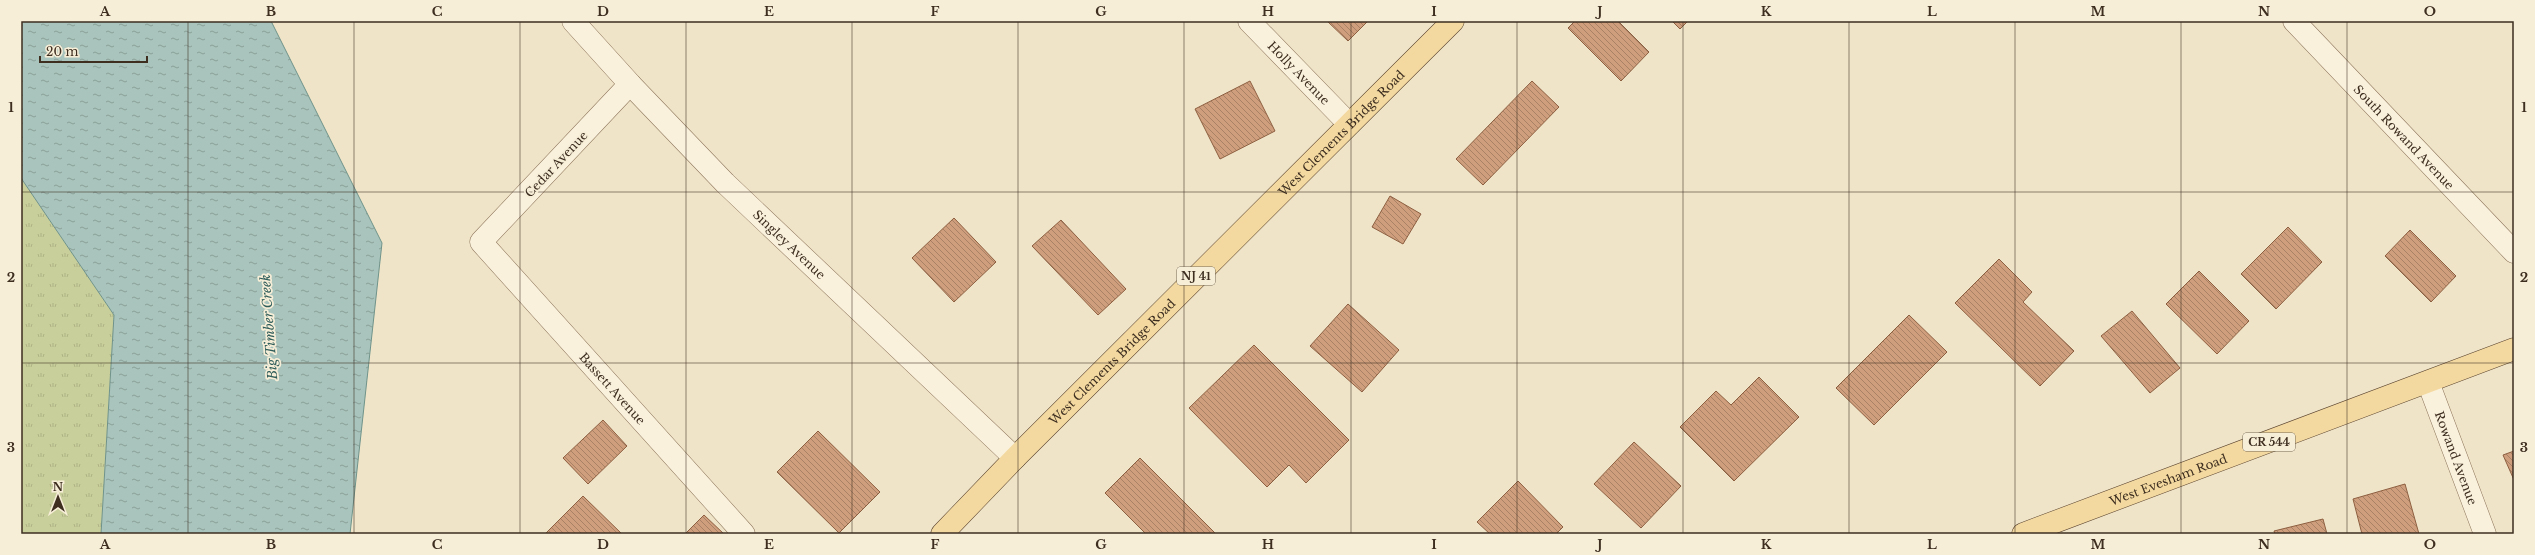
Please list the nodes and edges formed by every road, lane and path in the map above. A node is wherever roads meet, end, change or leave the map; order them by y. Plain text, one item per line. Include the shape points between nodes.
1 (574, 21) edge
2 (1249, 21) edge
3 (1453, 21) edge
4 (2294, 21) edge
5 (630, 84) junction
6 (1349, 124) junction
7 (482, 242) joint
8 (2514, 252) edge
9 (2514, 349) edge
10 (2428, 382) junction
11 (1015, 458) junction
12 (744, 534) edge
13 (942, 534) edge
14 (2024, 534) edge
15 (2485, 534) edge

1 - 5 street, Singley Avenue
2 - 6 street, Holly Avenue
3 - 6 main road, West Clements Bridge Road / NJ 41
4 - 8 street, South Rowand Avenue
5 - 7 street, Cedar Avenue
5 - 11 street, Singley Avenue via 725,183
6 - 11 main road, West Clements Bridge Road / NJ 41
7 - 12 street, Bassett Avenue
9 - 10 main road, West Evesham Road / CR 544
10 - 14 main road, West Evesham Road / CR 544
10 - 15 street, Rowand Avenue
11 - 13 main road, West Clements Bridge Road / NJ 41

